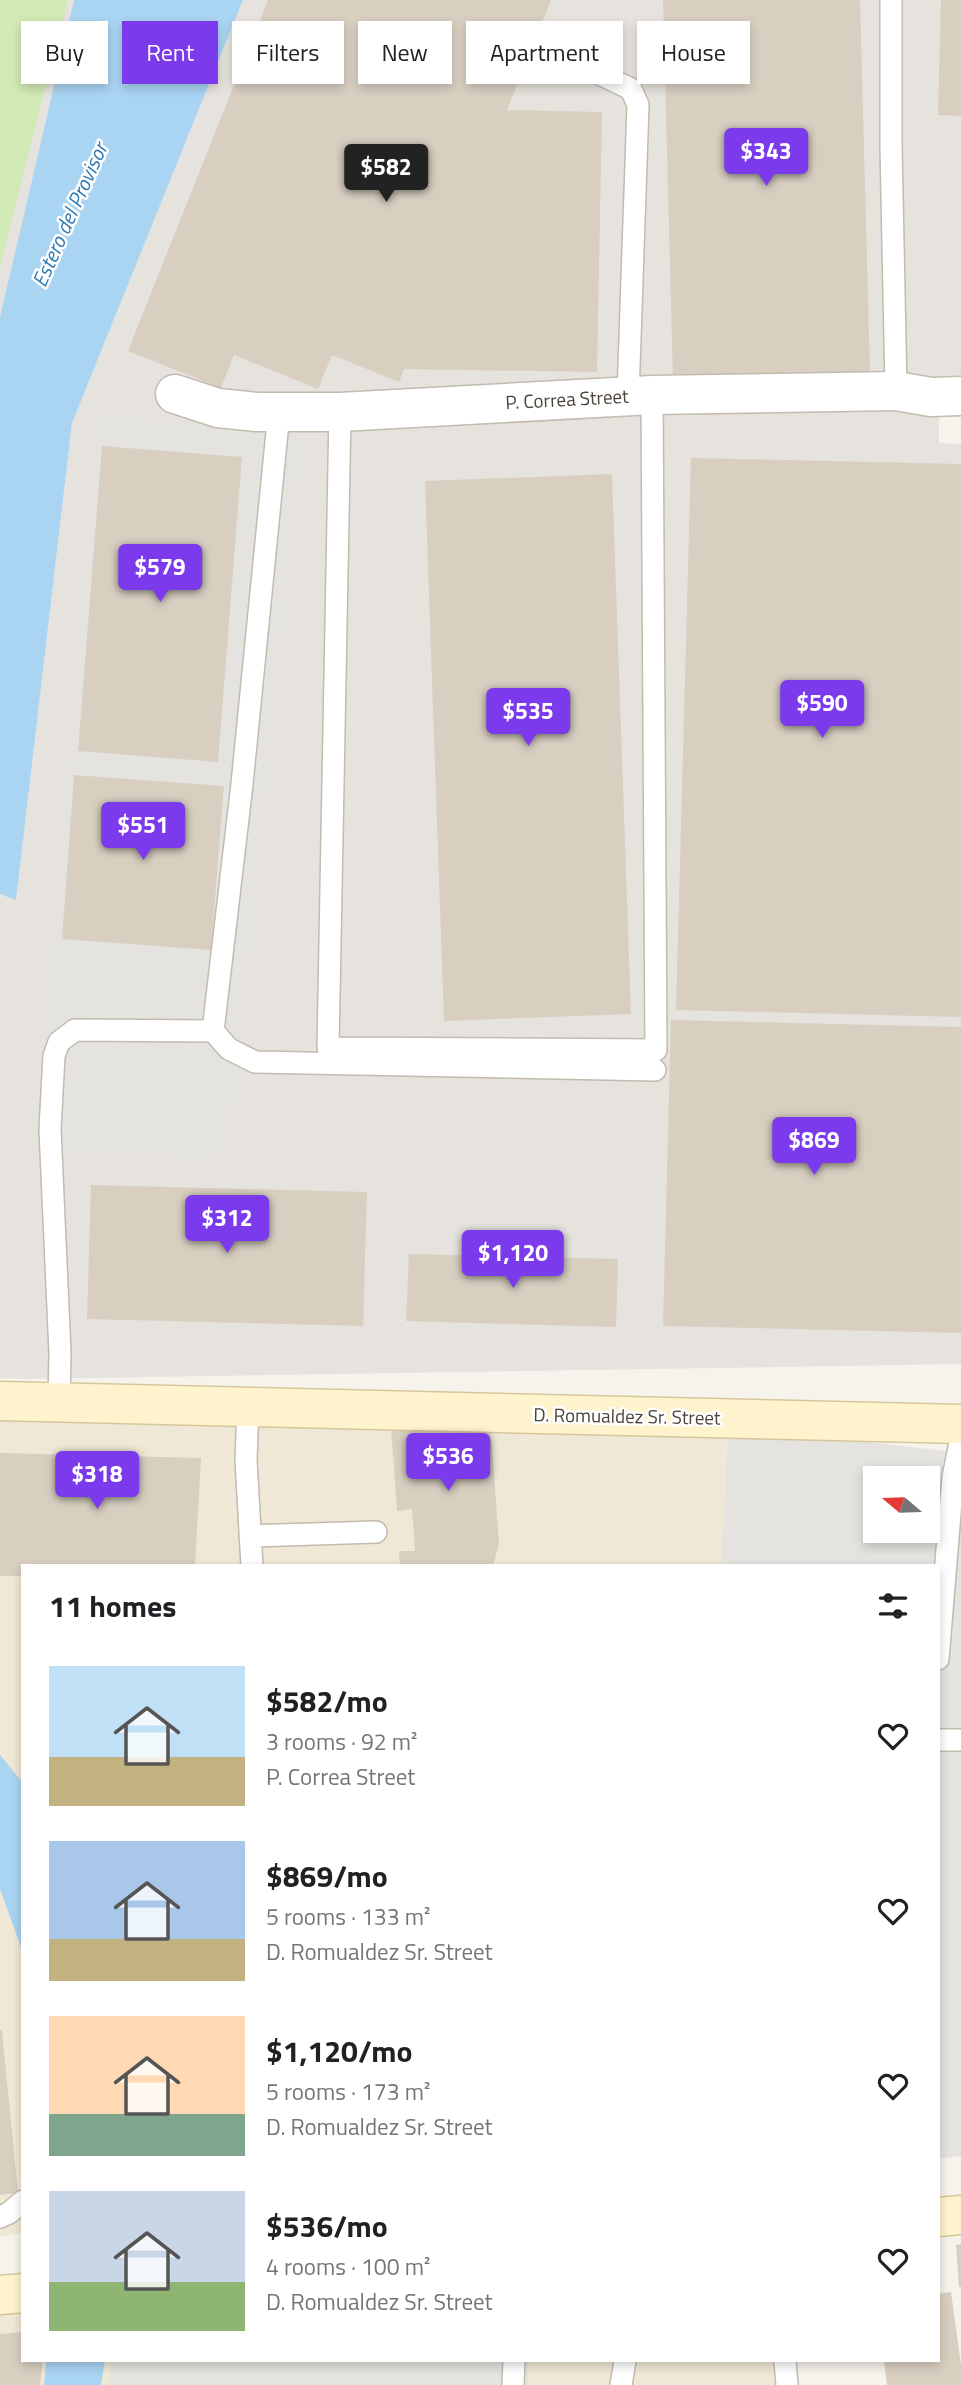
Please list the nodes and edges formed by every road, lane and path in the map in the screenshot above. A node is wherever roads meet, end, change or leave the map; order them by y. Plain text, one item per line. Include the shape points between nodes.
1 (891, 0) edge
2 (621, 84) edge
3 (896, 391) junction
4 (175, 394) dead end
5 (640, 395) junction
6 (961, 396) edge
7 (279, 412) junction
8 (340, 412) junction
9 (214, 1031) junction
10 (655, 1070) dead end
11 (0, 1401) edge
12 (59, 1403) junction
13 (248, 1407) junction
14 (961, 1423) edge
15 (961, 1438) edge
16 (376, 1532) dead end
17 (250, 1536) junction
18 (252, 1564) edge
19 (940, 1635) edge
20 (940, 1740) edge
21 (961, 1740) edge
22 (21, 2203) edge
23 (961, 2215) edge
24 (0, 2217) edge
25 (940, 2217) edge
26 (514, 2362) edge
27 (625, 2362) edge
28 (785, 2362) edge
29 (513, 2385) edge
30 (621, 2385) edge
31 (787, 2385) edge

1 - 3 lane
2 - 5 lane via 631,89 638,105
3 - 5 street, P. Correa Street
3 - 6 street, P. Correa Street
4 - 7 street, P. Correa Street via 218,408
5 - 8 street, P. Correa Street
5 - 8 lane via 656,1050 328,1048
7 - 8 street, P. Correa Street
7 - 9 lane
9 - 10 lane via 229,1049 255,1062
9 - 12 lane via 75,1030 58,1042 50,1129
11 - 12 main road, D. Romualdez Sr. Street
12 - 13 main road, D. Romualdez Sr. Street
13 - 14 main road, D. Romualdez Sr. Street
13 - 17 lane
15 - 19 lane via 953,1477
16 - 17 lane
17 - 18 lane
20 - 21 lane
22 - 24 lane
23 - 25 main road
26 - 29 lane
27 - 30 lane
28 - 31 lane

